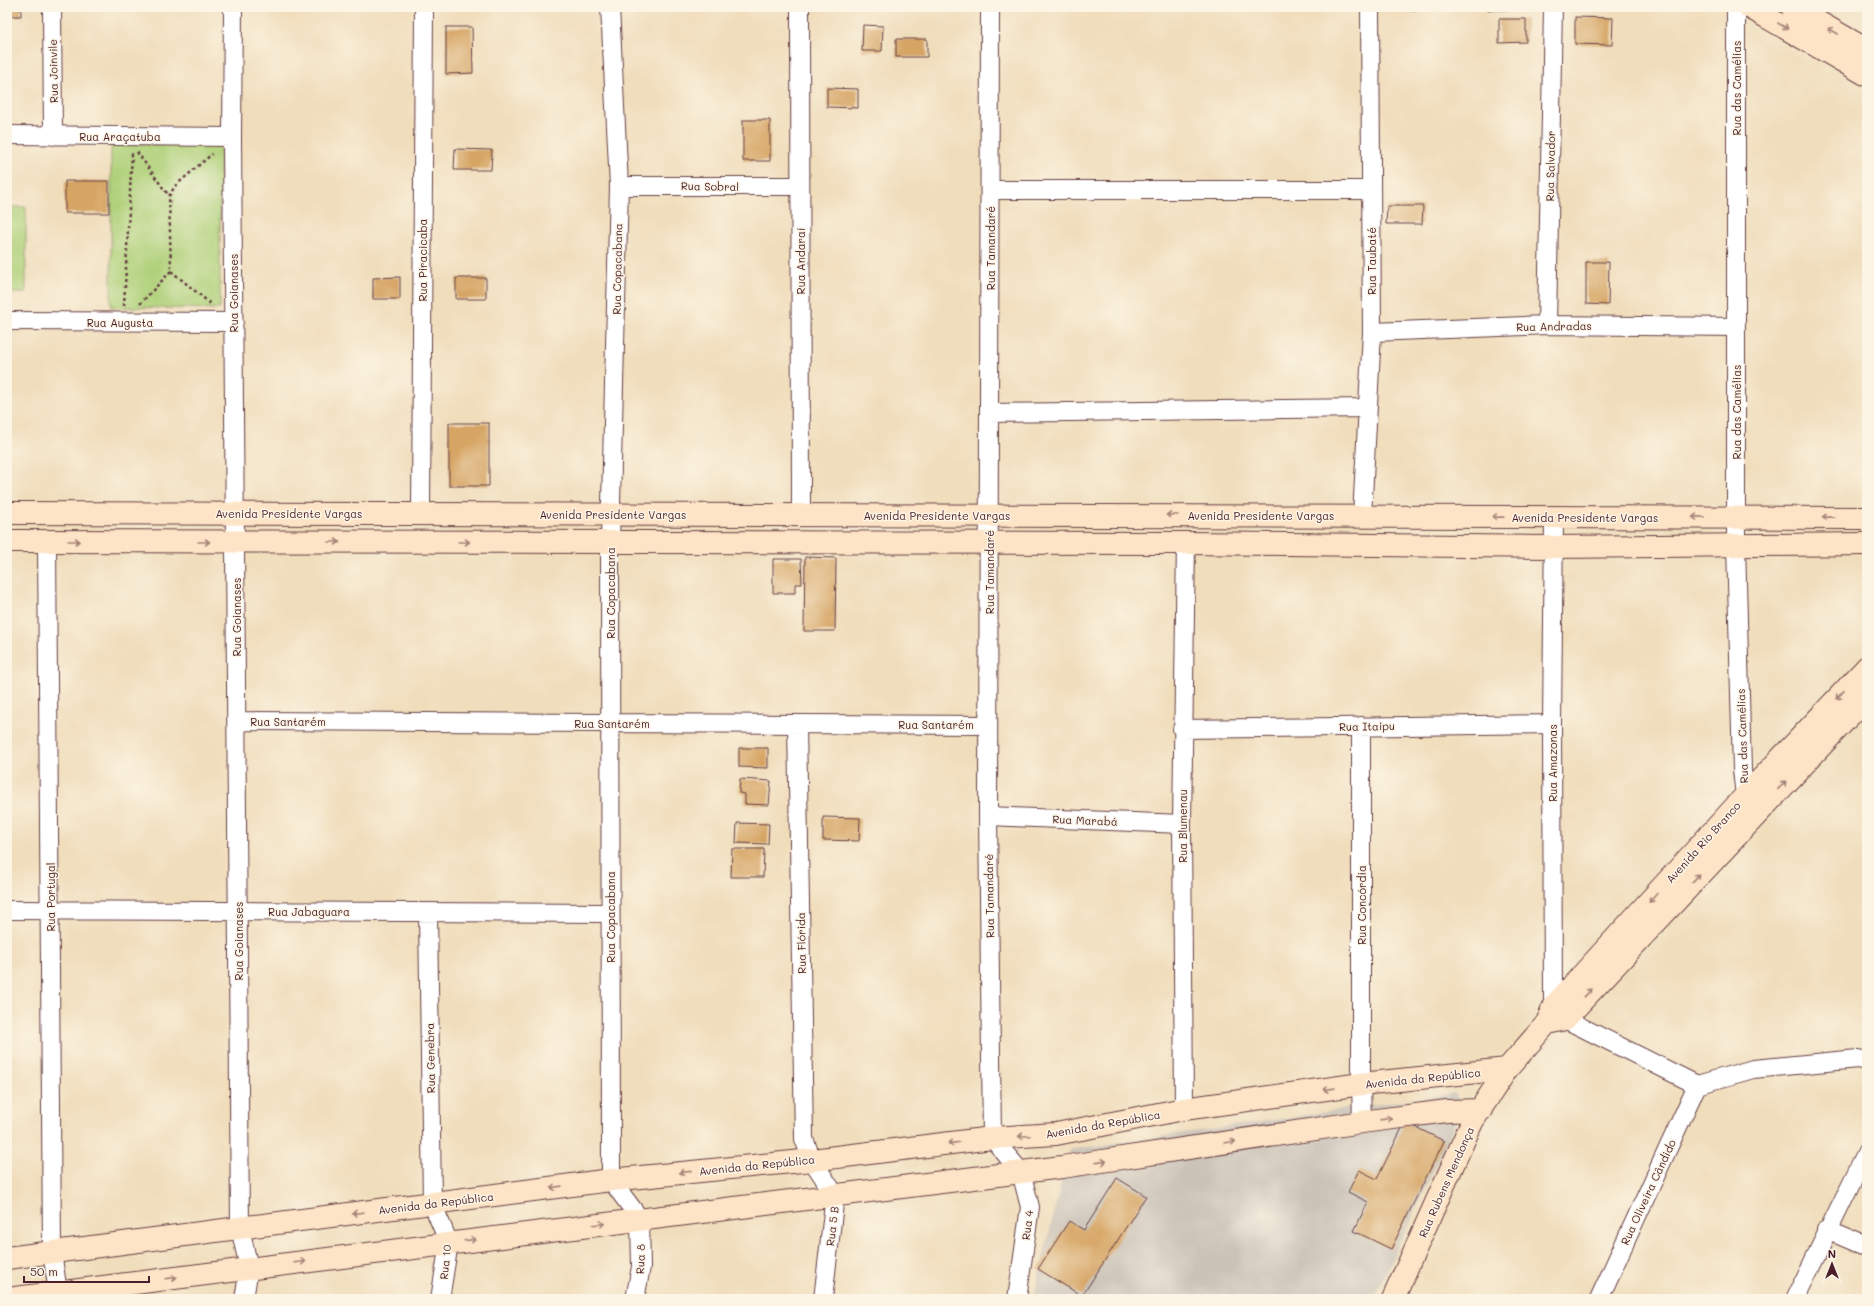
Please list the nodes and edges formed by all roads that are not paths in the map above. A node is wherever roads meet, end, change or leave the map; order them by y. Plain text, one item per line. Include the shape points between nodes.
1 (52, 7) edge
2 (233, 7) edge
3 (424, 7) edge
4 (610, 7) edge
5 (800, 7) edge
6 (990, 7) edge
7 (1370, 7) edge
8 (1554, 7) edge
9 (1736, 7) edge
10 (1749, 7) edge
11 (1792, 7) edge
12 (1867, 50) edge
13 (1867, 75) edge
14 (7, 136) edge
15 (53, 136) junction
16 (232, 137) junction
17 (619, 186) junction
18 (800, 186) junction
19 (990, 190) junction
20 (1371, 190) junction
21 (7, 321) edge
22 (234, 322) junction
23 (1547, 325) junction
24 (1736, 327) junction
25 (1372, 332) junction
26 (1368, 408) junction
27 (989, 413) junction
28 (7, 513) edge
29 (236, 513) junction
30 (421, 514) junction
31 (610, 514) junction
32 (801, 514) junction
33 (989, 515) junction
34 (1362, 516) junction
35 (1737, 516) junction
36 (1554, 518) junction
37 (1867, 518) edge
38 (7, 541) edge
39 (47, 541) junction
40 (235, 542) junction
41 (610, 543) junction
42 (988, 543) junction
43 (1186, 543) junction
44 (1736, 544) junction
45 (1867, 544) edge
46 (1553, 547) junction
47 (1867, 667) edge
48 (1867, 697) edge
49 (237, 721) junction
50 (610, 722) junction
51 (797, 724) junction
52 (1552, 724) junction
53 (988, 725) junction
54 (1361, 726) junction
55 (1182, 729) junction
56 (1750, 805) junction
57 (988, 816) junction
58 (1182, 824) junction
59 (7, 910) edge
60 (50, 910) junction
61 (238, 911) junction
62 (428, 912) junction
63 (610, 913) junction
64 (1555, 1016) junction
65 (1867, 1061) edge
66 (1507, 1069) junction
67 (1361, 1084) junction
68 (1697, 1085) junction
69 (1184, 1109) junction
70 (1481, 1110) junction
71 (1362, 1122) junction
72 (992, 1138) junction
73 (1867, 1151) edge
74 (812, 1160) junction
75 (1021, 1172) junction
76 (611, 1180) junction
77 (835, 1195) junction
78 (432, 1204) junction
79 (640, 1219) junction
80 (240, 1228) junction
81 (1828, 1230) junction
82 (449, 1243) junction
83 (1867, 1247) edge
84 (52, 1252) junction
85 (7, 1258) edge
86 (249, 1268) junction
87 (58, 1296) edge
88 (7, 1299) edge
89 (244, 1299) edge
90 (440, 1299) edge
91 (635, 1299) edge
92 (823, 1299) edge
93 (1017, 1299) edge
94 (1393, 1299) edge
95 (1599, 1299) edge
96 (1795, 1299) edge

1 - 15 street, Rua Joinvile
2 - 16 street, Rua Goianases
3 - 30 street, Rua Piracicaba
4 - 17 street, Rua Copacabana
5 - 18 street, Rua Andaraí
6 - 19 street, Rua Tamandaré
7 - 20 street, Rua Taubaté
8 - 23 street, Rua Salvador
9 - 24 street, Rua das Camélias
10 -> 13 street
12 -> 11 street
14 - 15 street, Rua Araçatuba
15 - 16 street, Rua Araçatuba
16 - 22 street, Rua Goianases
17 - 18 street, Rua Sobral
17 - 31 street, Rua Copacabana
18 - 32 street, Rua Andaraí
19 - 20 street
19 - 27 street, Rua Tamandaré
20 - 25 street, Rua Taubaté
21 - 22 street, Rua Augusta
22 - 29 street, Rua Goianases
23 - 24 street, Rua Andradas
23 - 25 street, Rua Andradas
24 - 35 street, Rua das Camélias
25 - 26 street, Rua Taubaté
26 - 27 street
26 - 34 street, Rua Taubaté
27 - 33 street, Rua Tamandaré
28 - 29 street, Avenida Presidente Vargas
29 - 30 street, Avenida Presidente Vargas
29 - 40 street, Rua Goianases
30 - 31 street, Avenida Presidente Vargas
31 - 32 street, Avenida Presidente Vargas
31 - 41 street, Rua Copacabana
32 - 33 street, Avenida Presidente Vargas
34 -> 33 street, Avenida Presidente Vargas
33 - 42 street, Rua Tamandaré
36 -> 34 street, Avenida Presidente Vargas
35 -> 36 street, Avenida Presidente Vargas
37 -> 35 street, Avenida Presidente Vargas
35 - 44 street, Rua das Camélias
36 - 46 street, Rua Amazonas
38 - 39 street
39 -> 40 street
39 - 60 street, Rua Portugal
40 -> 41 street
40 - 49 street, Rua Goianases
41 - 42 street
41 - 50 street, Rua Copacabana
42 - 43 street
42 - 53 street, Rua Tamandaré
43 - 46 street
43 - 55 street, Rua Blumenau
44 - 45 street
44 - 46 street
44 - 56 street, Rua das Camélias via 1742,770
46 - 52 street, Rua Amazonas
47 -> 56 street, Avenida Rio Branco
56 -> 48 street, Avenida Rio Branco
49 - 50 street, Rua Santarém
49 - 61 street, Rua Goianases
50 - 51 street, Rua Santarém
50 - 63 street, Rua Copacabana
51 - 53 street, Rua Santarém
51 - 74 street, Rua Flórida via 804,1139
52 - 54 street, Rua Itaipu
52 - 64 street, Rua Amazonas
53 - 57 street, Rua Tamandaré
54 - 55 street, Rua Itaipu
54 - 67 street, Rua Concórdia
55 - 58 street, Rua Blumenau
56 - 64 street, Avenida Rio Branco
57 - 58 street, Rua Marabá
57 - 72 street, Rua Tamandaré
58 - 69 street, Rua Blumenau
59 - 60 street, Rua Jabaguara
60 - 61 street, Rua Jabaguara
60 - 84 street, Rua Portugal
61 - 62 street, Rua Jabaguara
61 - 80 street, Rua Goianases
62 - 63 street, Rua Jabaguara
62 - 78 street, Rua Genebra
63 - 76 street, Rua Copacabana
64 - 66 street, Avenida Rio Branco
64 - 68 street
65 - 68 street via 1858,1059 1753,1069
66 - 67 street, Avenida da República
66 - 70 street, Rua Rubens Mendonça
67 -> 69 street, Avenida da República
67 - 71 street, Rua Concórdia
68 - 95 street, Rua Oliveira Cândido
69 -> 72 street, Avenida da República via 1056,1134
71 -> 70 street via 1447,1111
70 - 94 street, Rua Rubens Mendonça via 1472,1122
75 -> 71 street
72 -> 74 street, Avenida da República
72 - 75 street, Rua 4
73 - 81 street
74 -> 76 street, Avenida da República
74 - 77 street, Rua 5 B
75 - 77 street
75 - 93 street, Rua 4 via 1030,1207
76 -> 78 street, Avenida da República
76 - 79 street
77 - 79 street
77 - 92 street, Rua 5 B
78 -> 80 street, Avenida da República
78 - 82 street, Rua 10
82 -> 79 street
79 - 91 street, Rua 8 via 641,1267
80 - 84 street, Avenida da República
80 - 86 street, Rua Goianases
81 - 83 street
81 - 96 street
86 -> 82 street
82 - 90 street, Rua 10
84 - 85 street, Avenida da República
84 - 87 street, Rua Portugal
87 -> 86 street
86 - 89 street
87 - 88 street

